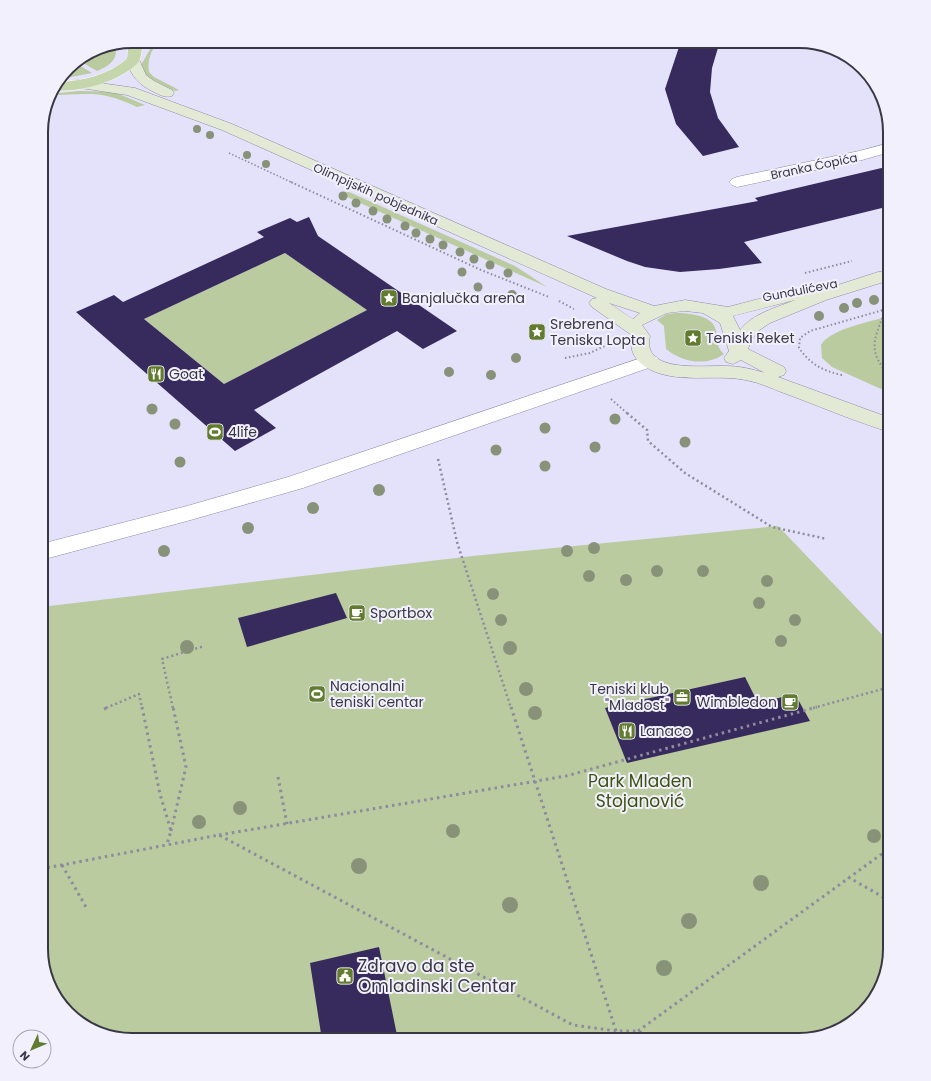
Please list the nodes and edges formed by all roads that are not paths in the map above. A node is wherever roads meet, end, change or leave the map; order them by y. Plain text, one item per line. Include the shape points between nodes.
1 (132, 50) edge
2 (79, 84) junction
3 (62, 85) edge
4 (227, 127) junction
5 (883, 149) edge
6 (737, 182) dead end
7 (524, 260) junction
8 (883, 276) edge
9 (883, 277) edge
10 (652, 308) junction
11 (718, 310) junction
12 (638, 326) junction
13 (744, 347) junction
14 (644, 356) junction
15 (682, 367) junction
16 (721, 368) junction
17 (883, 422) edge
18 (883, 422) edge
19 (48, 535) edge
20 (48, 550) edge

1 - 2 main road via 120,70
1 - 4 street, Olimpijskih pobjednika via 137,76 141,80
2 - 3 main road
2 - 4 street, Olimpijskih pobjednika via 130,91
4 - 7 street, Olimpijskih pobjednika
5 - 6 street, Branka Ćopića
7 - 10 street, Olimpijskih pobjednika via 634,306
7 - 12 street, Olimpijskih pobjednika
8 - 11 street, Gundulićeva
9 - 13 street, Gundulićeva via 766,324
10 - 11 street via 673,305
10 - 12 street
11 - 13 street via 732,330 735,347
12 - 14 street via 638,346
12 - 15 street, Olimpijskih pobjednika via 647,328 650,333 650,350 654,355 665,362
13 - 16 street, Olimpijskih pobjednika
13 - 17 street, Olimpijskih pobjednika via 752,360
14 - 15 street, Olimpijskih pobjednika
14 - 16 street via 672,370 686,373 706,373
14 - 19 street via 579,370 359,448 235,485
14 - 20 street via 587,380 331,471 223,504
15 - 16 street, Olimpijskih pobjednika
16 - 18 street, Olimpijskih pobjednika via 766,379

